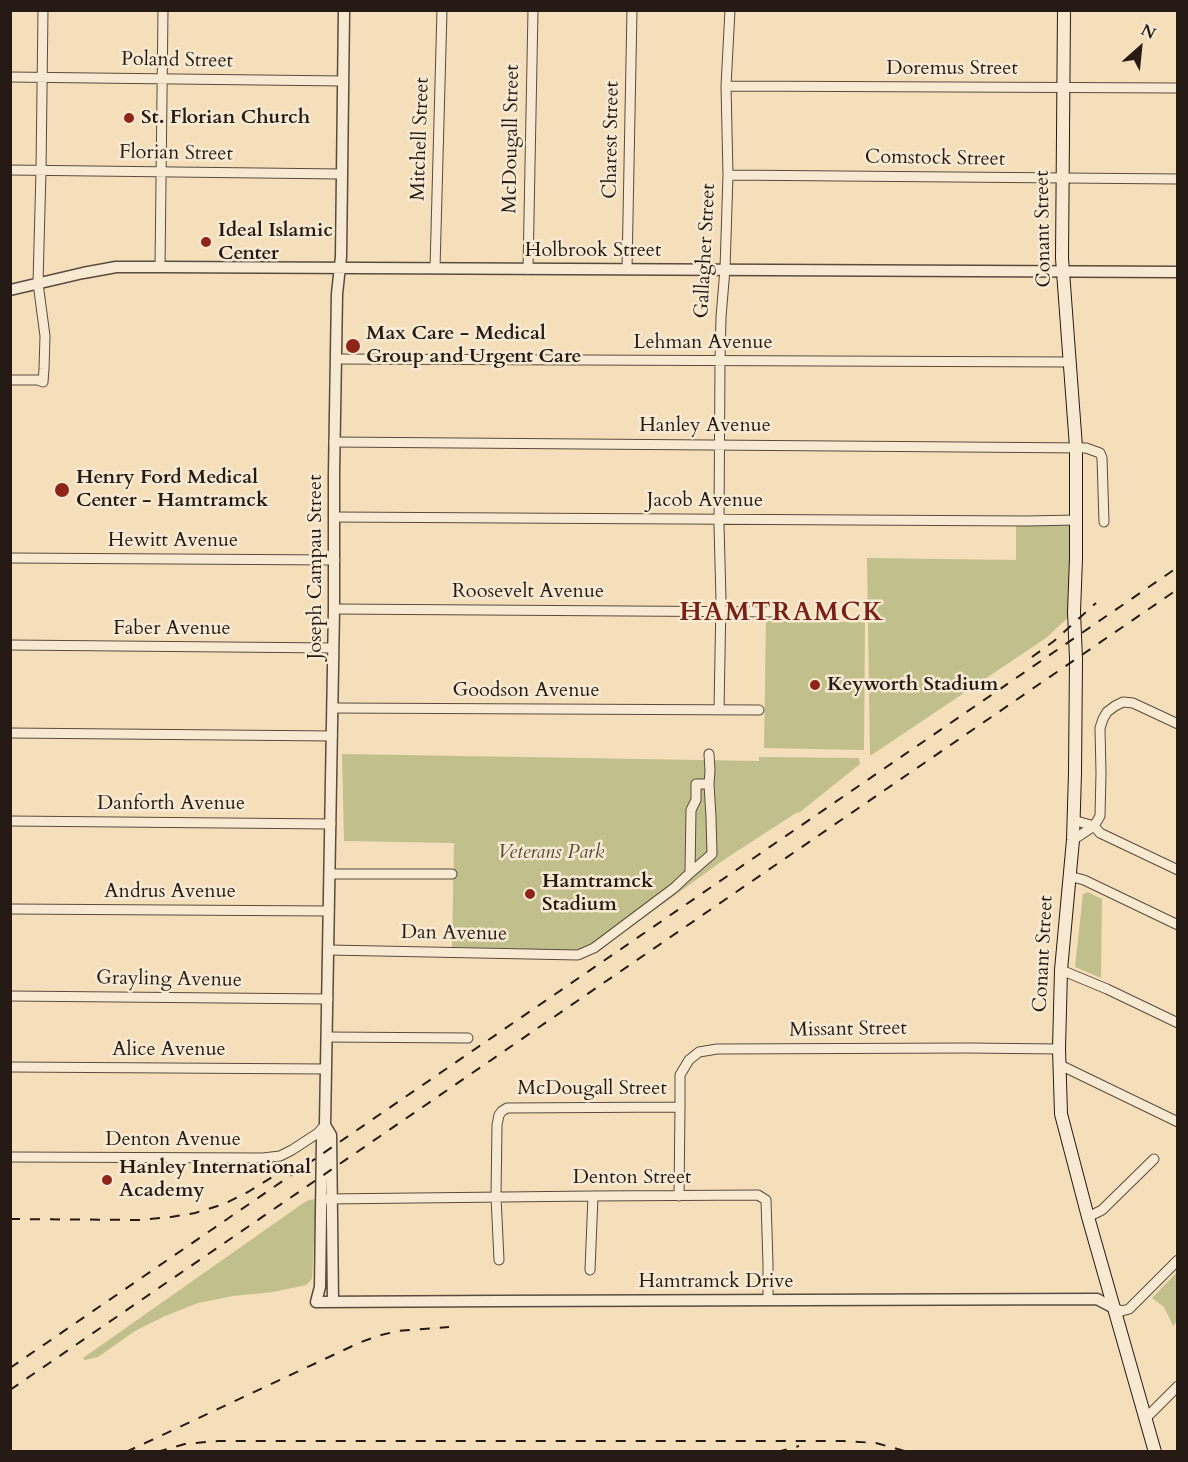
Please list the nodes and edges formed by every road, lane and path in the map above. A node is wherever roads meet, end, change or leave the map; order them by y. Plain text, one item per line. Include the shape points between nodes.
1 (43, 10) edge
2 (163, 10) edge
3 (344, 10) edge
4 (442, 10) edge
5 (533, 10) edge
6 (632, 10) edge
7 (730, 10) edge
8 (1064, 10) edge
9 (10, 77) edge
10 (42, 77) junction
11 (162, 79) junction
12 (343, 81) junction
13 (726, 86) junction
14 (1064, 87) junction
15 (1178, 88) edge
16 (10, 170) edge
17 (41, 171) junction
18 (161, 172) junction
19 (341, 174) junction
20 (728, 175) junction
21 (1063, 179) junction
22 (1178, 179) edge
23 (160, 267) junction
24 (341, 268) junction
25 (435, 268) junction
26 (528, 269) junction
27 (627, 269) junction
28 (725, 269) junction
29 (1063, 272) junction
30 (1178, 272) edge
31 (38, 283) junction
32 (10, 290) edge
33 (336, 359) junction
34 (720, 361) junction
35 (1070, 362) junction
36 (10, 380) edge
37 (334, 442) junction
38 (719, 444) junction
39 (1076, 447) junction
40 (334, 517) junction
41 (719, 519) junction
42 (1076, 520) junction
43 (1104, 522) dead end
44 (10, 558) edge
45 (334, 560) junction
46 (334, 609) junction
47 (721, 611) junction
48 (777, 612) dead end
49 (10, 645) edge
50 (333, 648) junction
51 (333, 708) junction
52 (719, 710) junction
53 (759, 710) dead end
54 (1178, 724) edge
55 (10, 733) edge
56 (332, 736) junction
57 (709, 754) dead end
58 (709, 783) junction
59 (1073, 820) junction
60 (10, 821) edge
61 (331, 824) junction
62 (1094, 826) junction
63 (1073, 840) junction
64 (1178, 870) edge
65 (690, 873) junction
66 (330, 874) junction
67 (451, 874) dead end
68 (1069, 876) junction
69 (10, 909) edge
70 (329, 912) junction
71 (1178, 925) edge
72 (328, 950) junction
73 (1061, 970) junction
74 (10, 996) edge
75 (328, 999) junction
76 (1178, 1023) edge
77 (327, 1037) junction
78 (468, 1038) dead end
79 (1059, 1049) junction
80 (1060, 1065) junction
81 (10, 1067) edge
82 (326, 1069) junction
83 (680, 1107) junction
84 (1178, 1122) edge
85 (325, 1125) junction
86 (10, 1157) edge
87 (1154, 1159) dead end
88 (593, 1196) junction
89 (679, 1196) junction
90 (496, 1197) junction
91 (326, 1199) junction
92 (1088, 1217) junction
93 (499, 1260) dead end
94 (1178, 1260) edge
95 (590, 1270) dead end
96 (768, 1300) junction
97 (316, 1302) joint
98 (333, 1302) junction
99 (1114, 1308) junction
100 (1178, 1386) edge
101 (1146, 1418) junction
102 (1155, 1452) edge

1 - 10 street
2 - 11 street
3 - 12 street, Joseph Campau Street
4 - 25 street, Mitchell Street
5 - 26 street, McDougall Street
6 - 27 street, Charest Street
7 - 13 street, Gallagher Street
8 - 14 main road, Conant Street
9 - 10 street, Poland Street
10 - 11 street, Poland Street
10 - 17 street
11 - 12 street, Poland Street
11 - 18 street
12 - 19 street, Joseph Campau Street
13 - 14 street, Doremus Street
13 - 20 street, Gallagher Street
14 - 15 street, Doremus Street
14 - 21 main road, Conant Street
16 - 17 street, Florian Street
17 - 18 street, Florian Street
17 - 31 street
18 - 19 street, Florian Street
18 - 23 street
19 - 24 street, Joseph Campau Street
20 - 21 street, Comstock Street
20 - 28 street, Gallagher Street
21 - 22 street, Comstock Street
21 - 29 main road, Conant Street
23 - 24 street, Holbrook Street
23 - 31 street, Holbrook Street via 116,267
24 - 25 street, Holbrook Street
24 - 33 street, Joseph Campau Street
25 - 26 street, Holbrook Street
26 - 27 street, Holbrook Street
27 - 28 street, Holbrook Street
28 - 29 street, Holbrook Street
28 - 34 street, Gallagher Street
29 - 30 street, Holbrook Street
29 - 35 main road, Conant Street
31 - 32 street, Holbrook Street
31 - 36 street via 45,336 43,382
33 - 34 street, Lehman Avenue
33 - 37 street, Joseph Campau Street
34 - 35 street, Lehman Avenue
34 - 38 street, Gallagher Street
35 - 39 main road, Conant Street
37 - 38 street, Hanley Avenue
37 - 40 street, Joseph Campau Street
38 - 39 street, Hanley Avenue
38 - 41 street, Gallagher Street
39 - 42 main road, Conant Street
39 - 43 street via 1090,448 1102,458
40 - 41 street, Jacob Avenue
40 - 45 street, Joseph Campau Street
41 - 42 street, Jacob Avenue
41 - 47 street, Gallagher Street
42 - 59 main road, Conant Street
44 - 45 street, Hewitt Avenue
45 - 46 street, Joseph Campau Street
46 - 47 street, Roosevelt Avenue
46 - 50 street, Joseph Campau Street
47 - 48 street, Roosevelt Avenue
47 - 52 street, Gallagher Street
49 - 50 street, Faber Avenue
50 - 51 street, Joseph Campau Street
51 - 52 street, Goodson Avenue
51 - 56 street, Joseph Campau Street
52 - 53 street, Goodson Avenue
54 - 62 street via 1133,703 1123,702 1107,712 1101,724 1100,816
55 - 56 street
56 - 61 street, Joseph Campau Street
57 - 58 street
58 - 65 street via 712,854
58 - 65 street via 696,784 696,800 691,810
59 - 62 street
59 - 63 main road, Conant Street
60 - 61 street, Danforth Avenue
61 - 66 street, Joseph Campau Street
62 - 63 street
62 - 64 street via 1100,833
63 - 68 main road, Conant Street
65 - 72 street, Dan Avenue via 594,948 578,955
66 - 67 street
66 - 70 street, Joseph Campau Street
68 - 71 street
68 - 73 main road, Conant Street
69 - 70 street, Andrus Avenue
70 - 72 street, Joseph Campau Street
72 - 75 street, Joseph Campau Street
73 - 76 street
73 - 79 main road, Conant Street
74 - 75 street, Grayling Avenue
75 - 77 street, Joseph Campau Street
77 - 78 street
77 - 82 street, Joseph Campau Street
79 - 80 main road, Conant Street
79 - 83 street, Missant Street via 717,1049 699,1052 689,1060 680,1075
80 - 84 street
80 - 92 main road, Conant Street via 1061,1114
81 - 82 street, Alice Avenue
82 - 85 street, Joseph Campau Street
83 - 89 street, McDougall Street
83 - 90 street, McDougall Street via 507,1108 499,1115 497,1125
85 - 86 street, Denton Avenue via 292,1150 263,1158
85 - 91 street, Joseph Campau Street via 331,1135
87 - 92 street via 1102,1210
88 - 89 street, Denton Street
88 - 90 street, Denton Street
88 - 95 street
89 - 96 street, Denton Street via 758,1195 766,1200
90 - 91 street
90 - 93 street
91 - 97 street, Joseph Campau Street
91 - 98 street, Joseph Campau Street
92 - 99 main road, Conant Street
94 - 99 street via 1129,1309
96 - 98 street, Hamtramck Drive
96 - 99 street, Hamtramck Drive via 1097,1299
97 - 98 street, Hamtramck Drive
99 - 101 main road, Conant Street
100 - 101 street
101 - 102 main road, Conant Street

